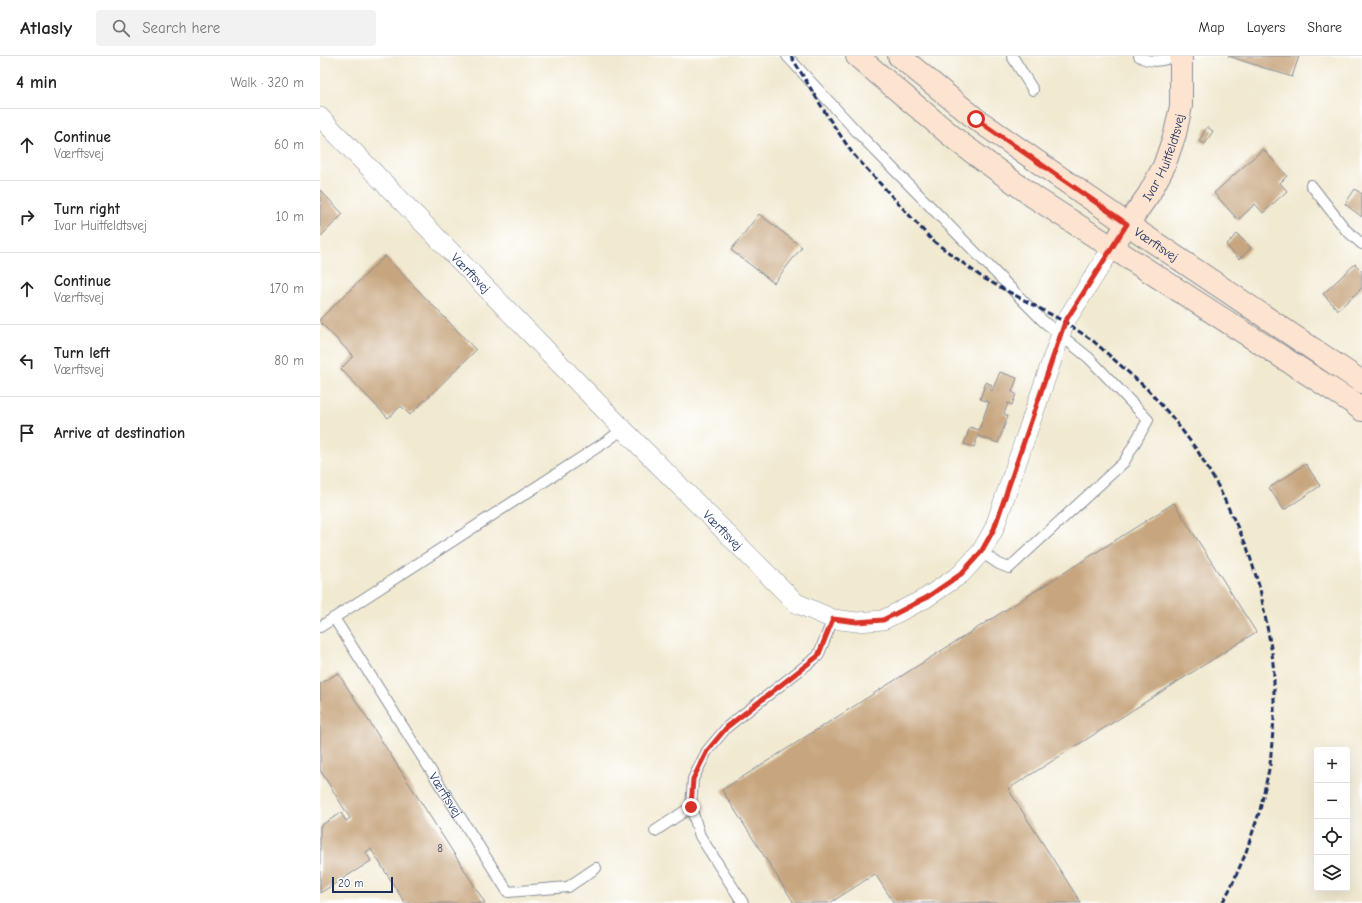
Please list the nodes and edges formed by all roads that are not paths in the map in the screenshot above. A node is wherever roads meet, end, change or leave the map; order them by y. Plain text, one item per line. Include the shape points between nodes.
1 (787, 56) edge
2 (857, 56) edge
3 (899, 56) edge
4 (1012, 56) edge
5 (1140, 56) edge
6 (1180, 56) edge
7 (1033, 90) dead end
8 (320, 117) edge
9 (1311, 184) dead end
10 (1127, 224) junction
11 (1362, 244) edge
12 (1112, 248) junction
13 (1062, 336) junction
14 (1362, 382) edge
15 (1362, 410) edge
16 (623, 429) junction
17 (981, 552) junction
18 (334, 618) junction
19 (833, 619) junction
20 (320, 627) edge
21 (691, 807) junction
22 (655, 830) dead end
23 (596, 868) dead end
24 (743, 903) edge

1 - 13 lane via 859,134 1043,321
2 - 12 street, Værftsvej via 960,143 1034,197
3 - 10 street, Værftsvej via 976,119
4 - 7 lane
5 - 6 lane via 1156,62
6 - 10 street, Ivar Huitfeldtsvej via 1181,106 1175,134 1164,166
8 - 16 street, Værftsvej
9 - 11 lane via 1346,230
10 - 12 street, Ivar Huitfeldtsvej
10 - 14 street, Værftsvej
12 - 13 street, Værftsvej via 1065,322
12 - 15 street, Værftsvej
13 - 17 street, Værftsvej via 994,529
13 - 17 lane via 1089,358 1148,420 1124,462 1009,568
16 - 18 lane
16 - 19 street, Værftsvej via 796,603
17 - 19 street, Værftsvej via 961,574 932,594 883,620 857,622
18 - 20 lane
18 - 23 lane, Værftsvej via 508,892 568,887
19 - 21 lane via 818,656 727,727 707,751 693,779
21 - 22 lane
21 - 24 lane via 700,836

